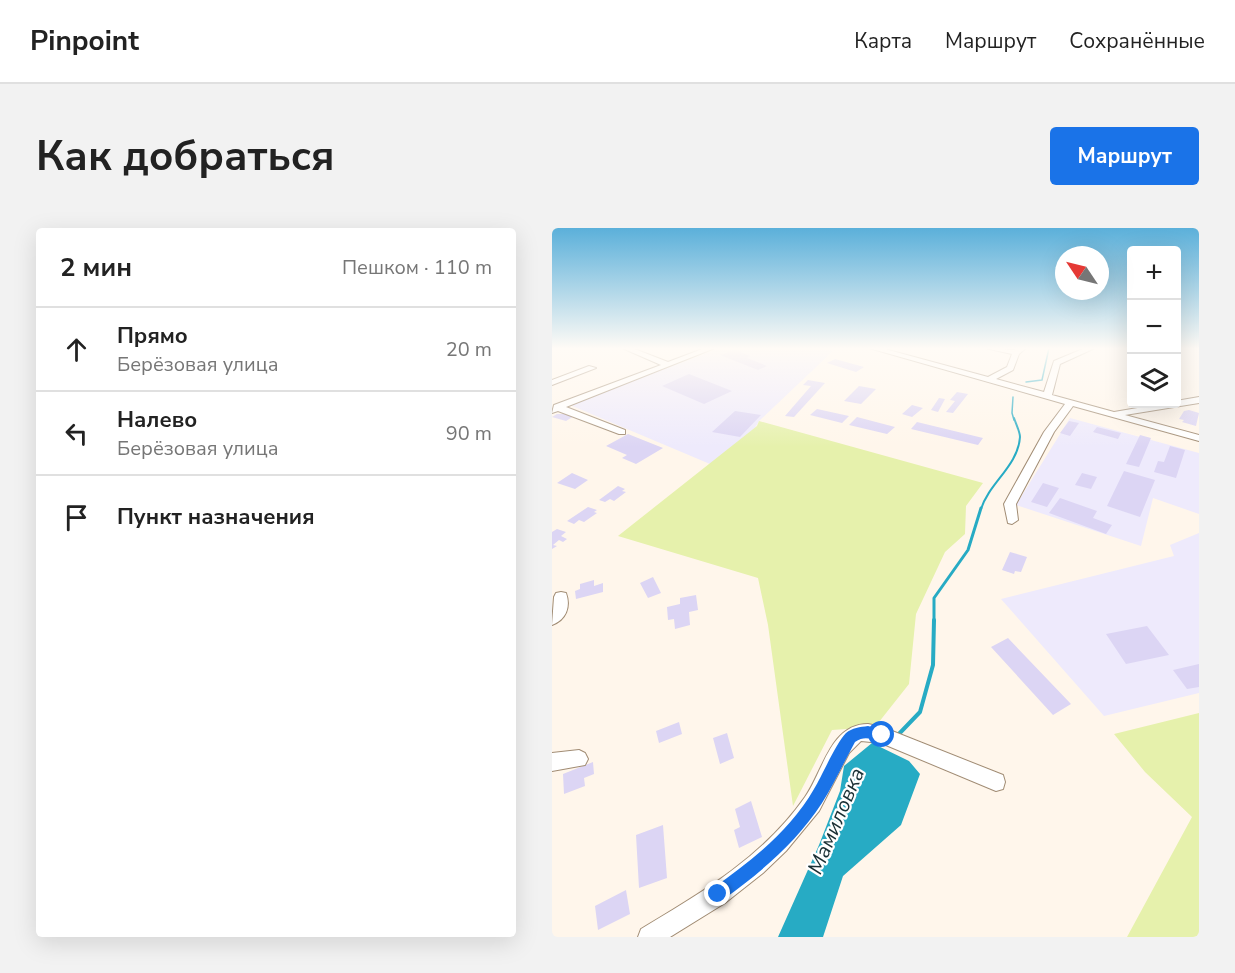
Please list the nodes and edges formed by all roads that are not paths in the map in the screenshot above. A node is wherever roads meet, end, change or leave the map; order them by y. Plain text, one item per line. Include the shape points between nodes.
1 (622, 381) edge
2 (993, 381) edge
3 (1051, 381) edge
4 (1047, 396) junction
5 (1199, 400) edge
6 (1071, 402) junction
7 (554, 406) edge
8 (1113, 414) junction
9 (622, 432) dead end
10 (1199, 438) edge
11 (1012, 520) dead end
12 (561, 597) dead end
13 (552, 619) edge
14 (579, 759) dead end
15 (552, 762) edge
16 (996, 782) dead end
17 (649, 937) edge

1 - 7 street
2 - 4 street
3 - 4 street
4 - 6 street
5 - 8 street
6 - 8 street
6 - 11 street via 1048,432 1010,504
7 - 9 street
8 - 10 street
12 - 13 street via 560,612
14 - 15 street
16 - 17 street via 882,735 857,734 845,745 817,798 789,834 728,887

